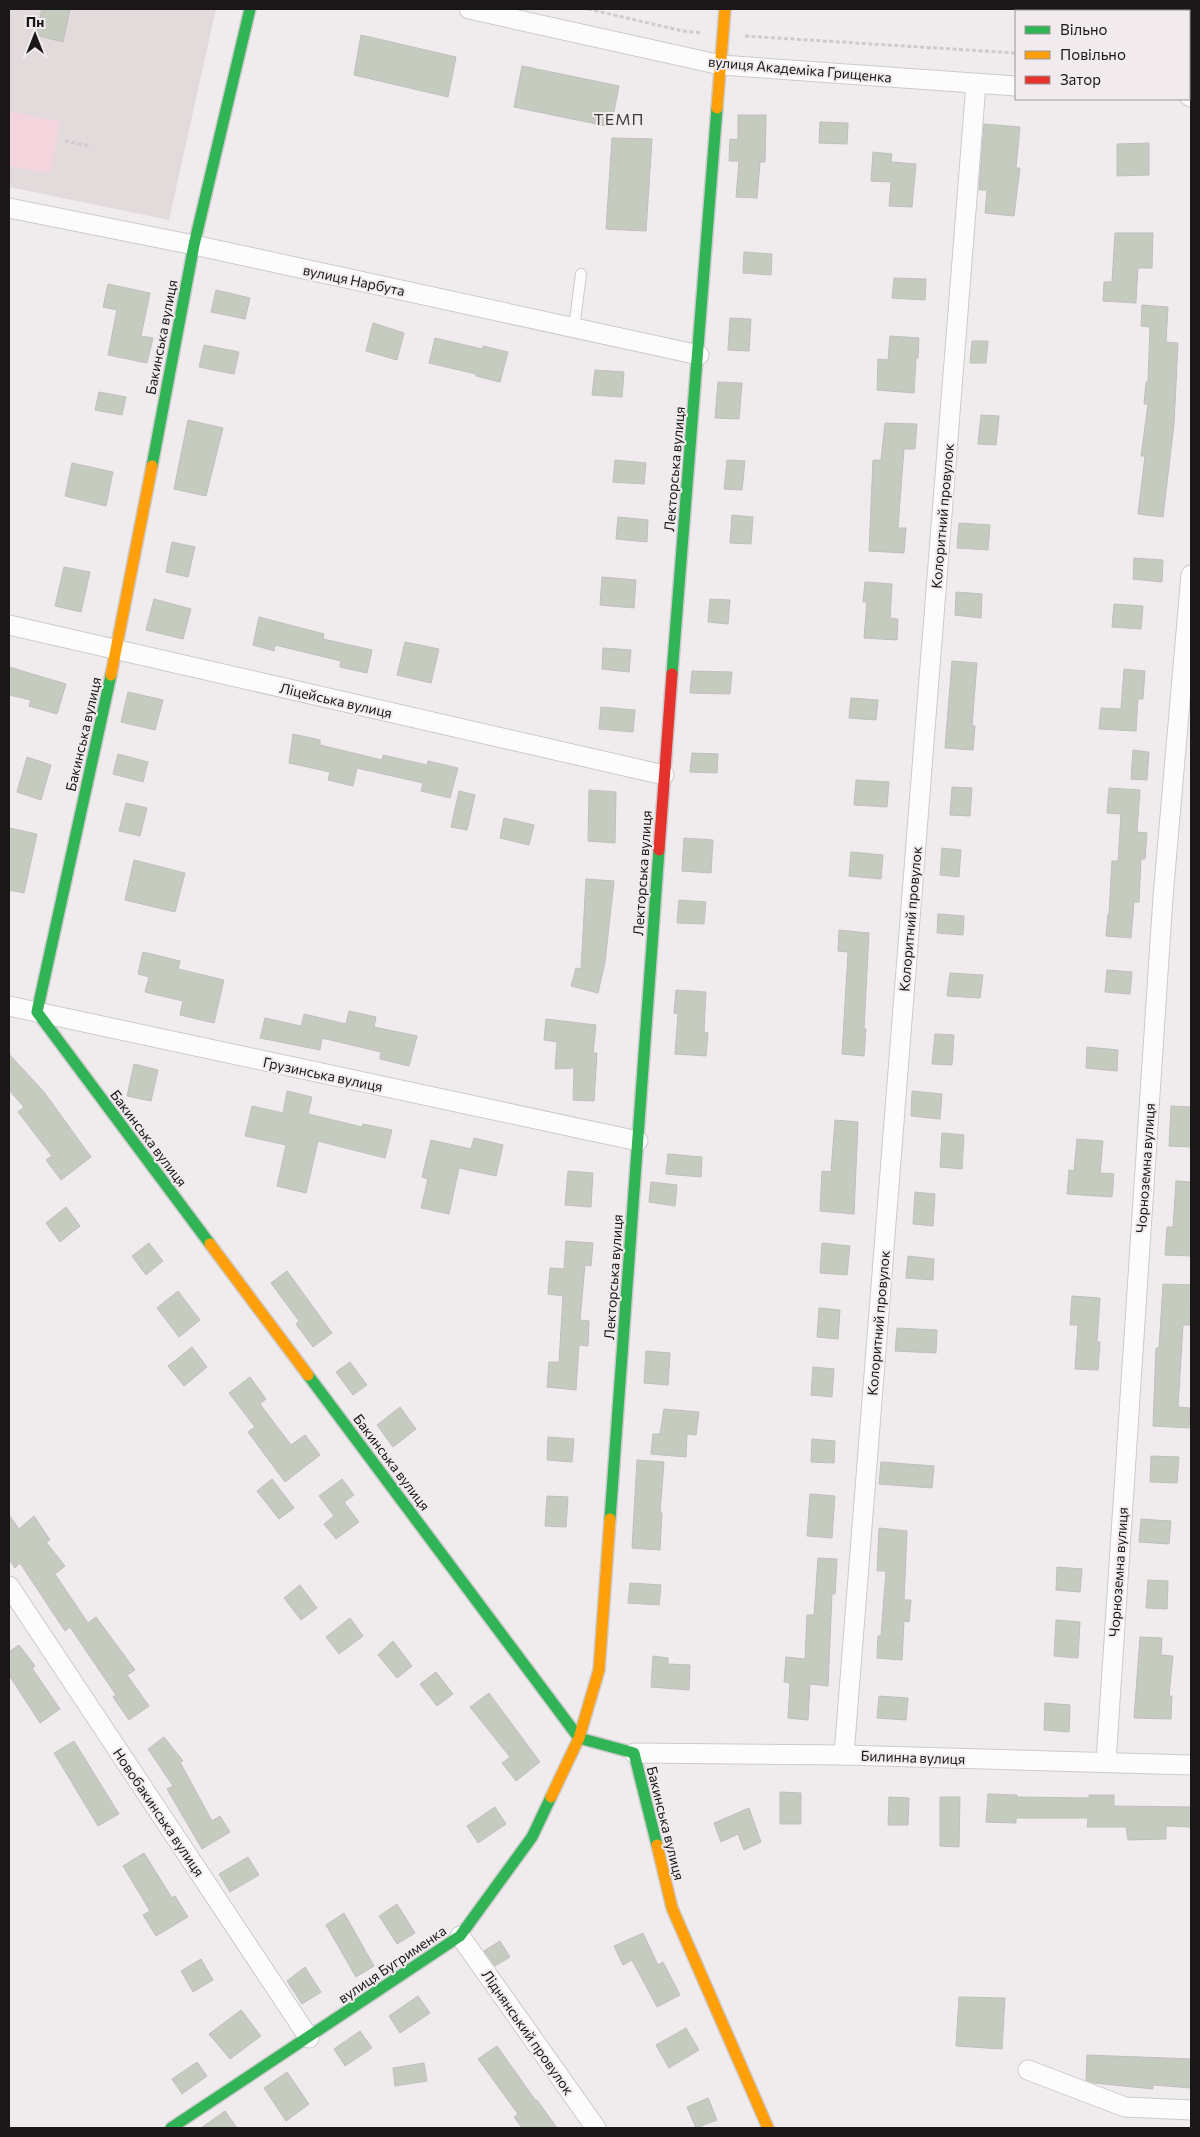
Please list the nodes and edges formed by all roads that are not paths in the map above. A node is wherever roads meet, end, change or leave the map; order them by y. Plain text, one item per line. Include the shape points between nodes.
1 (250, 9) edge
2 (469, 9) edge
3 (725, 9) edge
4 (721, 65) junction
5 (976, 84) junction
6 (1015, 86) edge
7 (9, 208) edge
8 (194, 245) junction
9 (581, 274) dead end
10 (574, 328) junction
11 (698, 355) junction
12 (1191, 575) edge
13 (9, 625) edge
14 (117, 650) junction
15 (664, 776) junction
16 (11, 1010) edge
17 (37, 1012) junction
18 (638, 1141) junction
19 (9, 1586) edge
20 (579, 1738) junction
21 (634, 1754) junction
22 (844, 1755) junction
23 (1106, 1762) junction
24 (1191, 1765) edge
25 (460, 1936) junction
26 (309, 2038) junction
27 (1028, 2070) dead end
28 (1191, 2110) edge
29 (172, 2128) edge
30 (596, 2128) edge
31 (768, 2128) edge

1 - 8 street, Бакинська вулиця
2 - 4 street, вулиця Академіка Грищенка
3 - 4 street, Лекторська вулиця
4 - 5 street, вулиця Академіка Грищенка
4 - 11 street, Лекторська вулиця
5 - 6 street, вулиця Академіка Грищенка
5 - 22 street, Колоритний провулок
7 - 8 street, вулиця Нарбута
8 - 10 street, вулиця Нарбута
8 - 14 street, Бакинська вулиця
9 - 10 lane
10 - 11 street, вулиця Нарбута
11 - 15 street, Лекторська вулиця
12 - 23 street, Чорноземна вулиця via 1162,897
13 - 14 street, Ліцейська вулиця
14 - 15 street, Ліцейська вулиця
14 - 17 street, Бакинська вулиця
15 - 18 street, Лекторська вулиця
16 - 17 street, Грузинська вулиця
17 - 18 street, Грузинська вулиця
17 - 20 street, Бакинська вулиця
18 - 20 street, Лекторська вулиця via 599,1670
19 - 26 street, Новобакинська вулиця
20 - 21 street, Бакинська вулиця
20 - 25 street, вулиця Бугрименка via 532,1837
21 - 22 street, Билинна вулиця
21 - 31 street, Бакинська вулиця via 672,1908
22 - 23 street, Билинна вулиця
23 - 24 street, Билинна вулиця
25 - 26 street, вулиця Бугрименка
25 - 30 street, Ліднянський провулок
26 - 29 street, вулиця Бугрименка
27 - 28 street via 1125,2107

